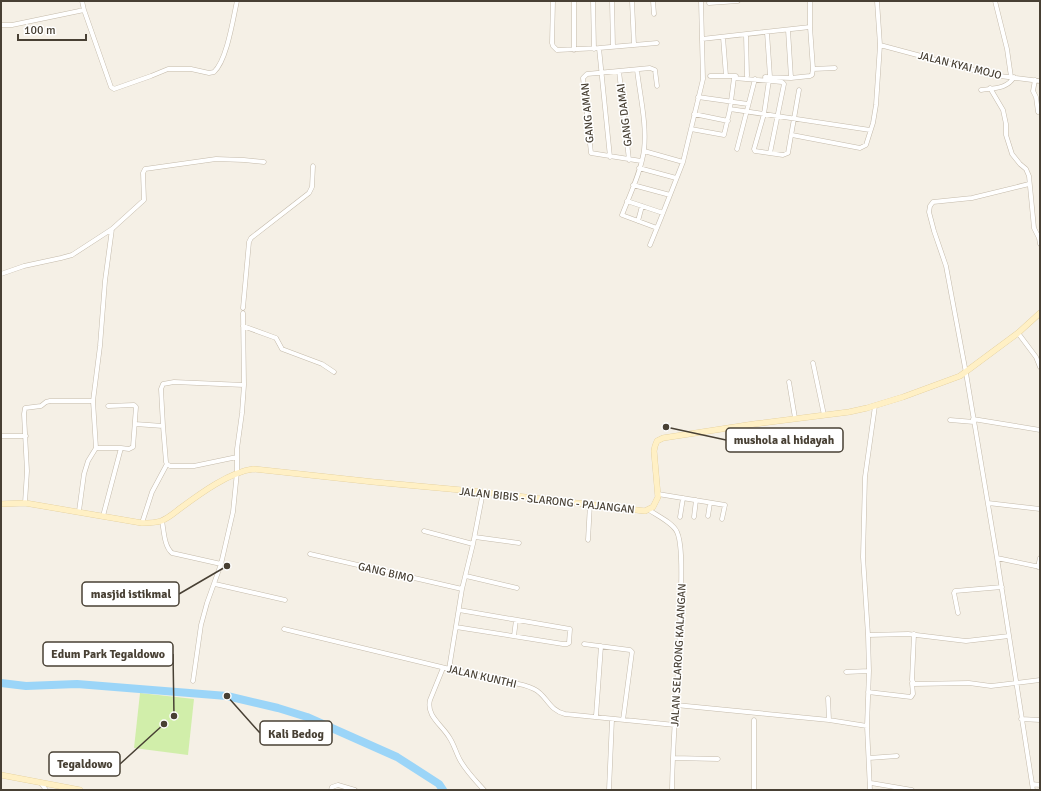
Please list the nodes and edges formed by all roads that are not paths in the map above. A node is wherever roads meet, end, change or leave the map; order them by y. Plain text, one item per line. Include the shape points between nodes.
1 (82, 1) edge
2 (237, 1) edge
3 (553, 1) edge
4 (574, 1) edge
5 (593, 1) edge
6 (612, 1) edge
7 (632, 1) edge
8 (653, 1) edge
9 (701, 1) edge
10 (738, 1) edge
11 (810, 1) edge
12 (877, 1) edge
13 (995, 1) edge
14 (709, 3) dead end
15 (84, 10) junction
16 (654, 14) dead end
17 (1, 26) edge
18 (810, 27) junction
19 (788, 30) junction
20 (767, 32) junction
21 (746, 34) junction
22 (723, 37) junction
23 (702, 39) junction
24 (657, 43) dead end
25 (634, 45) junction
26 (880, 45) junction
27 (613, 47) junction
28 (596, 49) junction
29 (574, 50) junction
30 (813, 68) junction
31 (835, 68) dead end
32 (637, 70) junction
33 (619, 71) junction
34 (601, 73) junction
35 (710, 76) dead end
36 (726, 76) junction
37 (747, 76) junction
38 (1013, 77) junction
39 (791, 78) junction
40 (754, 79) junction
41 (770, 79) junction
42 (1034, 80) junction
43 (1040, 81) edge
44 (658, 86) dead end
45 (990, 88) junction
46 (799, 90) dead end
47 (982, 90) dead end
48 (698, 97) junction
49 (731, 102) junction
50 (748, 104) junction
51 (730, 109) junction
52 (746, 111) junction
53 (1038, 112) dead end
54 (694, 114) junction
55 (764, 114) junction
56 (777, 116) junction
57 (795, 118) junction
58 (728, 121) junction
59 (691, 129) junction
60 (870, 130) junction
61 (792, 135) junction
62 (737, 149) dead end
63 (644, 151) junction
64 (770, 153) junction
65 (610, 157) junction
66 (629, 160) junction
67 (641, 161) junction
68 (264, 162) dead end
69 (683, 162) junction
70 (313, 166) dead end
71 (639, 168) junction
72 (676, 178) junction
73 (1029, 184) junction
74 (633, 185) junction
75 (670, 195) junction
76 (627, 201) junction
77 (642, 206) junction
78 (663, 213) junction
79 (638, 221) junction
80 (657, 228) junction
81 (112, 229) junction
82 (1040, 244) edge
83 (650, 245) dead end
84 (1, 274) edge
85 (1040, 313) edge
86 (243, 326) junction
87 (1018, 333) junction
88 (812, 364) dead end
89 (1040, 367) edge
90 (334, 372) dead end
91 (966, 373) junction
92 (789, 382) dead end
93 (244, 385) junction
94 (93, 401) junction
95 (108, 406) dead end
96 (875, 406) junction
97 (824, 415) junction
98 (795, 418) junction
99 (950, 420) dead end
100 (974, 421) junction
101 (135, 424) junction
102 (163, 426) junction
103 (1040, 430) edge
104 (1, 436) edge
105 (26, 436) junction
106 (96, 448) junction
107 (121, 448) junction
108 (236, 457) junction
109 (167, 464) junction
110 (237, 472) junction
111 (483, 492) junction
112 (658, 494) junction
113 (683, 498) junction
114 (696, 500) junction
115 (25, 503) junction
116 (710, 503) junction
117 (988, 503) junction
118 (1, 504) edge
119 (590, 504) junction
120 (1040, 509) edge
121 (649, 510) junction
122 (79, 511) junction
123 (103, 516) junction
124 (708, 516) dead end
125 (680, 517) dead end
126 (694, 517) dead end
127 (722, 519) dead end
128 (162, 521) junction
129 (142, 523) junction
130 (424, 531) dead end
131 (475, 536) junction
132 (588, 540) dead end
133 (519, 543) dead end
134 (473, 544) junction
135 (310, 554) dead end
136 (997, 558) junction
137 (1040, 558) edge
138 (221, 564) junction
139 (1039, 567) edge
140 (466, 576) junction
141 (215, 584) junction
142 (1002, 587) junction
143 (517, 588) dead end
144 (462, 589) junction
145 (285, 600) dead end
146 (459, 610) junction
147 (958, 613) dead end
148 (516, 620) junction
149 (456, 627) junction
150 (284, 629) dead end
151 (914, 634) junction
152 (868, 635) junction
153 (514, 636) junction
154 (1009, 636) junction
155 (584, 644) dead end
156 (602, 646) junction
157 (443, 668) junction
158 (449, 669) junction
159 (869, 671) junction
160 (846, 672) dead end
161 (1040, 680) edge
162 (193, 681) dead end
163 (1016, 682) junction
164 (912, 684) junction
165 (868, 692) junction
166 (828, 698) dead end
167 (676, 705) junction
168 (596, 716) junction
169 (612, 719) junction
170 (1021, 719) junction
171 (622, 720) junction
172 (754, 720) dead end
173 (829, 720) junction
174 (1040, 720) edge
175 (675, 725) junction
176 (867, 726) junction
177 (897, 756) dead end
178 (673, 758) junction
179 (869, 758) junction
180 (718, 759) dead end
181 (1, 775) edge
182 (42, 783) junction
183 (871, 783) junction
184 (1032, 784) junction
185 (1040, 785) edge
186 (46, 790) edge
187 (80, 790) edge
188 (331, 790) edge
189 (355, 790) edge
190 (484, 790) edge
191 (609, 790) edge
192 (672, 790) edge
193 (754, 790) edge
194 (870, 790) edge
195 (912, 790) edge
196 (1033, 790) edge

1 - 15 street
2 - 15 street via 225,52 214,72 168,69 114,89 111,87
3 - 29 street via 553,46 560,51
4 - 29 street
5 - 28 street
6 - 27 street
7 - 25 street
8 - 16 street
9 - 23 street
10 - 14 street
11 - 18 street
12 - 26 street
13 - 38 street
15 - 17 street
18 - 19 street
18 - 30 street
19 - 20 street
19 - 39 street
20 - 21 street
20 - 41 street
21 - 22 street
21 - 37 street
22 - 23 street
22 - 36 street
23 - 48 street via 704,76
24 - 25 street
25 - 27 street
26 - 38 street, JALAN KYAI MOJO
26 - 60 street via 876,105
27 - 28 street
28 - 29 street
28 - 34 street
30 - 31 street
30 - 39 street via 810,76
32 - 33 street
32 - 44 street via 655,70
32 - 63 street
33 - 34 street
33 - 66 street, GANG DAMAI
34 - 65 street
34 - 65 street, GANG AMAN via 587,74 583,78 591,153
35 - 36 street
36 - 37 street
37 - 41 street
38 - 42 street, JALAN KYAI MOJO
38 - 45 street via 1008,85
39 - 41 street
40 - 41 street
40 - 49 street via 734,78
40 - 50 street
41 - 55 street
41 - 56 street via 784,84
42 - 43 street, JALAN KYAI MOJO
42 - 53 street via 1033,91
45 - 47 street
45 - 73 street via 1003,110 1006,135 1012,154 1026,169
46 - 57 street
48 - 49 street
48 - 54 street
49 - 50 street
49 - 51 street
50 - 52 street
51 - 52 street
51 - 58 street
52 - 55 street
52 - 62 street
54 - 58 street
54 - 59 street
55 - 56 street
55 - 64 street via 754,151
56 - 57 street
56 - 64 street
57 - 60 street
57 - 61 street
58 - 59 street via 723,135
59 - 69 street
60 - 61 street via 866,145 860,148
61 - 64 street via 786,155
63 - 67 street
63 - 69 street
65 - 66 street
66 - 67 street
67 - 71 street
68 - 81 street via 216,159 145,169 144,200
69 - 72 street
70 - 86 street via 312,187 309,193 249,242
71 - 72 street
71 - 74 street
72 - 75 street
73 - 82 street via 1034,228
73 - 91 street via 972,198 933,202 930,206 934,232 946,266
74 - 75 street
74 - 76 street
75 - 78 street
76 - 77 street
76 - 79 street via 622,215
77 - 78 street
77 - 79 street
78 - 80 street
79 - 80 street
80 - 83 street
81 - 84 street via 72,255
81 - 94 street
85 - 87 main road
86 - 90 street via 276,338 282,349 322,364
86 - 93 street
87 - 89 street via 1036,357
87 - 91 main road
88 - 97 street
91 - 96 main road
91 - 100 street
92 - 98 street
93 - 102 street via 174,382 163,384
93 - 108 street
94 - 105 street via 50,401 41,406 26,407
94 - 106 street
95 - 101 street via 136,406
96 - 97 main road
96 - 152 street via 866,477 863,557
97 - 98 main road
98 - 112 main road via 660,440 654,451
99 - 100 street
100 - 103 street
100 - 117 street
101 - 102 street
101 - 107 street via 133,447
102 - 109 street
104 - 105 street
105 - 115 street
106 - 107 street
106 - 122 street via 84,474
107 - 123 street
108 - 109 street via 194,466
108 - 110 street
109 - 129 street via 152,492
110 - 111 main road, JALAN BIBIS - SLARONG - PAJANGAN via 260,469 366,482
110 - 128 main road, JALAN BIBIS - SLARONG - PAJANGAN
110 - 138 street via 231,525
111 - 119 main road, JALAN BIBIS - SLARONG - PAJANGAN
111 - 131 street
112 - 113 street
112 - 121 main road, JALAN BIBIS - SLARONG - PAJANGAN via 656,502
113 - 114 street
113 - 125 street
114 - 116 street
114 - 126 street
115 - 118 main road, JALAN BIBIS - SLARONG - PAJANGAN
115 - 122 main road, JALAN BIBIS - SLARONG - PAJANGAN
116 - 124 street
116 - 127 street via 725,505
117 - 120 street
117 - 136 street
119 - 121 main road, JALAN BIBIS - SLARONG - PAJANGAN
119 - 132 street
121 - 167 street, JALAN SELARONG KALANGAN via 673,527 679,539 681,629
122 - 123 main road, JALAN BIBIS - SLARONG - PAJANGAN
123 - 129 main road, JALAN BIBIS - SLARONG - PAJANGAN
128 - 129 main road, JALAN BIBIS - SLARONG - PAJANGAN
128 - 138 street via 166,545 172,553
130 - 134 street
131 - 133 street
131 - 134 street
134 - 140 street
135 - 144 street, GANG BIMO
136 - 139 street
136 - 142 street
137 - 139 street
138 - 141 street
140 - 143 street
140 - 144 street
141 - 145 street
141 - 162 street via 200,630
142 - 147 street via 955,591
142 - 154 street
144 - 146 street
146 - 148 street
146 - 149 street
148 - 153 street
148 - 153 street via 570,629 569,643
149 - 153 street
149 - 158 street
150 - 157 street, JALAN KUNTHI
151 - 152 street
151 - 154 street via 966,641
151 - 164 street
152 - 159 street
154 - 163 street
155 - 156 street
156 - 168 street
156 - 171 street via 632,652
157 - 158 street, JALAN KUNTHI
157 - 190 street via 430,700 430,710 465,768
158 - 168 street, JALAN KUNTHI via 534,689 560,713
159 - 160 street
159 - 165 street
161 - 163 street
163 - 164 street via 991,686 969,683
163 - 170 street
164 - 165 street via 911,697
165 - 176 street
166 - 173 street
167 - 173 street
167 - 175 street, JALAN SELARONG KALANGAN
168 - 169 street, JALAN KUNTHI
169 - 171 street, JALAN KUNTHI
169 - 191 street
170 - 174 street
170 - 184 street
171 - 175 street, JALAN KUNTHI
172 - 193 street
173 - 176 street
175 - 178 street, JALAN SELARONG KALANGAN
176 - 179 street
177 - 179 street
178 - 180 street
178 - 192 street, JALAN SELARONG KALANGAN
179 - 183 street
181 - 182 main road
182 - 186 street
182 - 187 main road
183 - 194 street
183 - 195 street
184 - 185 street
184 - 196 street
188 - 189 street via 332,787 338,786

